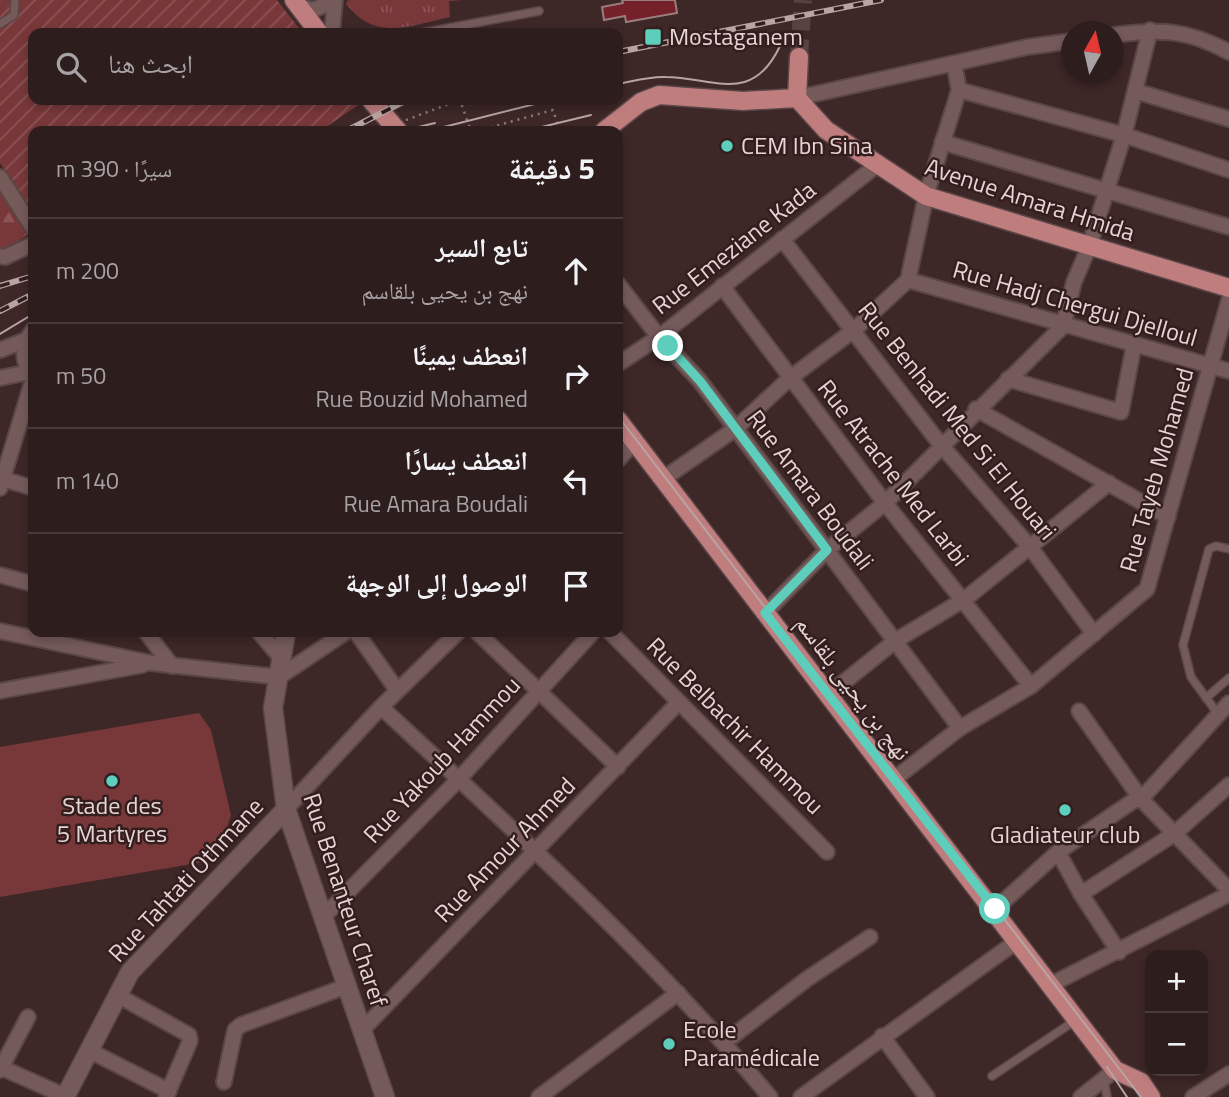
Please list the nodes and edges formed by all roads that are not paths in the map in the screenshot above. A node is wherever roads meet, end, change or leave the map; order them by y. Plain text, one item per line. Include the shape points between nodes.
1 (15, 0) edge
2 (335, 1) edge
3 (296, 3) edge
4 (539, 11) dead end
5 (0, 24) edge
6 (315, 28) edge
7 (332, 28) edge
8 (449, 28) edge
9 (1150, 30) junction
10 (1124, 34) edge
11 (1061, 43) edge
12 (1229, 52) edge
13 (799, 57) tunnel mouth
14 (954, 62) junction
15 (958, 90) junction
16 (1135, 91) junction
17 (797, 98) junction
18 (376, 105) edge
19 (1229, 120) edge
20 (393, 126) edge
21 (610, 126) edge
22 (1124, 135) junction
23 (942, 142) junction
24 (877, 165) junction
25 (1229, 170) edge
26 (0, 177) edge
27 (1105, 190) junction
28 (926, 196) junction
29 (28, 220) edge
30 (1229, 227) edge
31 (782, 239) junction
32 (28, 246) edge
33 (1089, 247) junction
34 (0, 256) edge
35 (908, 280) junction
36 (722, 286) junction
37 (1229, 288) edge
38 (623, 290) edge
39 (1229, 300) edge
40 (1063, 326) junction
41 (855, 330) junction
42 (28, 336) edge
43 (659, 337) junction
44 (28, 344) edge
45 (1134, 345) junction
46 (0, 350) edge
47 (623, 360) edge
48 (1211, 366) junction
49 (28, 369) edge
50 (1229, 371) edge
51 (28, 376) edge
52 (0, 378) edge
53 (790, 378) junction
54 (1007, 380) junction
55 (28, 390) edge
56 (976, 409) junction
57 (623, 426) edge
58 (735, 429) junction
59 (635, 442) junction
60 (941, 445) junction
61 (623, 455) edge
62 (663, 479) junction
63 (1, 482) edge
64 (1109, 483) junction
65 (28, 487) edge
66 (885, 503) junction
67 (1168, 517) junction
68 (1030, 547) junction
69 (1229, 549) edge
70 (827, 550) junction
71 (0, 575) edge
72 (28, 583) edge
73 (965, 600) junction
74 (765, 613) junction
75 (0, 631) edge
76 (1094, 634) junction
77 (28, 635) edge
78 (46, 637) edge
79 (150, 637) edge
80 (263, 637) edge
81 (285, 637) edge
82 (337, 637) edge
83 (359, 637) edge
84 (453, 637) edge
85 (482, 637) edge
86 (589, 637) edge
87 (615, 637) edge
88 (895, 641) junction
89 (151, 663) junction
90 (172, 666) junction
91 (280, 668) junction
92 (1229, 677) edge
93 (1031, 686) junction
94 (0, 691) edge
95 (397, 691) junction
96 (540, 691) junction
97 (828, 695) junction
98 (1206, 698) junction
99 (679, 702) junction
100 (1226, 706) edge
101 (381, 707) junction
102 (1079, 711) dead end
103 (960, 728) junction
104 (618, 767) junction
105 (459, 779) junction
106 (893, 780) junction
107 (1229, 785) edge
108 (1141, 799) junction
109 (286, 809) junction
110 (1174, 834) junction
111 (535, 852) junction
112 (827, 852) dead end
113 (1058, 852) junction
114 (1229, 892) edge
115 (1081, 894) junction
116 (993, 911) junction
117 (322, 918) junction
118 (870, 937) dead end
119 (1017, 941) junction
120 (1119, 952) junction
121 (1050, 985) junction
122 (347, 986) junction
123 (678, 993) junction
124 (117, 995) junction
125 (28, 1017) dead end
126 (1076, 1020) junction
127 (362, 1030) junction
128 (881, 1036) junction
129 (725, 1042) junction
130 (88, 1050) junction
131 (0, 1068) edge
132 (1109, 1074) junction
133 (1229, 1074) edge
134 (992, 1076) dead end
135 (224, 1082) dead end
136 (167, 1094) edge
137 (66, 1097) edge
138 (384, 1097) edge
139 (540, 1097) edge
140 (771, 1097) edge
141 (801, 1097) edge
142 (927, 1097) edge
143 (1081, 1097) edge
144 (1107, 1097) edge
145 (1151, 1097) edge
146 (1193, 1097) edge

1 - 5 lane via 14,15
2 - 3 street via 313,10
2 - 7 street
3 - 6 main road
4 - 8 lane
9 - 10 street
9 - 12 street via 1199,36
9 - 16 street
11 - 14 street
13 - 17 main road
14 - 15 street
14 - 17 street
15 - 22 street
15 - 23 street
16 - 19 street
16 - 22 street
17 - 21 main road via 743,101 659,95 641,102
17 - 24 main road, Avenue Amara Hmida via 826,130
18 - 20 main road
22 - 25 street
22 - 27 street
23 - 27 street
23 - 28 street
24 - 28 main road, Avenue Amara Hmida
24 - 31 street, Rue Emeziane Kada
26 - 29 street
27 - 30 street
27 - 33 street
28 - 33 main road, Avenue Amara Hmida
28 - 35 street
31 - 36 street, Rue Emeziane Kada
31 - 41 street, Rue Benhadi Med Si El Houari
32 - 34 street
33 - 37 main road, Avenue Amara Hmida
33 - 40 street
35 - 40 street, Rue Hadj Chergui Djelloul
35 - 41 street
36 - 43 street, Rue Emeziane Kada
36 - 53 street, Rue Atrache Med Larbi
38 - 43 street, Rue Amara Boudali
39 - 48 street, Rue Tayeb Mohamed
40 - 45 street, Rue Hadj Chergui Djelloul
40 - 54 street
41 - 53 street
41 - 60 street, Rue Benhadi Med Si El Houari
42 - 46 street
43 - 47 street, Rue Emeziane Kada
43 - 58 street, Rue Amara Boudali via 700,381
44 - 49 street via 24,362
45 - 48 street, Rue Hadj Chergui Djelloul
45 - 54 street via 1121,412
48 - 50 street, Rue Hadj Chergui Djelloul
48 - 67 street, Rue Tayeb Mohamed
51 - 52 street
53 - 58 street
53 - 66 street, Rue Atrache Med Larbi
54 - 56 street
55 - 63 street
56 - 60 street
56 - 64 street
57 - 59 main road, نهج بن يحيى بلقاسم
58 - 62 street
58 - 70 street, Rue Amara Boudali
59 - 61 street
59 - 62 main road, نهج بن يحيى بلقاسم
60 - 66 street
60 - 68 street, Rue Benhadi Med Si El Houari
62 - 74 main road, نهج بن يحيى بلقاسم
63 - 65 street
64 - 67 street
64 - 68 street
66 - 70 street
66 - 73 street, Rue Atrache Med Larbi
67 - 76 street, Rue Tayeb Mohamed via 1147,589
68 - 73 street
68 - 76 street, Rue Benhadi Med Si El Houari
69 - 98 lane via 1209,549 1183,645 1191,677
70 - 74 street
70 - 88 street, Rue Amara Boudali
71 - 72 street
73 - 88 street
73 - 93 street, Rue Atrache Med Larbi
74 - 97 main road, نهج بن يحيى بلقاسم
75 - 77 street
76 - 93 street, Rue Tayeb Mohamed
78 - 89 street
79 - 90 street
80 - 91 street
81 - 91 main road, Rue Benanteur Charef
82 - 91 street
83 - 95 street
84 - 95 street
85 - 96 street
86 - 96 street, Rue Yakoub Hammou
87 - 99 street, Rue Belbachir Hammou
88 - 97 street
88 - 103 street, Rue Amara Boudali
89 - 90 street
89 - 94 street
90 - 91 street
91 - 109 main road, Rue Benanteur Charef via 273,708
92 - 98 lane
93 - 103 street, Rue Tayeb Mohamed
95 - 101 street
96 - 104 street
96 - 105 street, Rue Yakoub Hammou
97 - 106 main road, نهج بن يحيى بلقاسم
98 - 100 lane
99 - 104 street, Rue Amour Ahmed
99 - 112 street, Rue Belbachir Hammou
100 - 108 street
101 - 105 street
101 - 109 street
102 - 108 street
103 - 106 street, Rue Tayeb Mohamed
104 - 111 street, Rue Amour Ahmed
105 - 111 street
105 - 117 street, Rue Yakoub Hammou
106 - 116 main road, نهج بن يحيى بلقاسم
107 - 110 street
108 - 110 street
108 - 113 street
109 - 117 main road, Rue Benanteur Charef
109 - 124 main road, Rue Tahtati Othmane via 130,972
110 - 114 street
110 - 115 street
111 - 123 street
111 - 127 street, Rue Amour Ahmed
113 - 115 street
113 - 116 street
114 - 120 street
115 - 120 street
116 - 119 main road, نهج بن يحيى بلقاسم
117 - 122 main road, Rue Benanteur Charef
118 - 129 street
119 - 121 main road, نهج بن يحيى بلقاسم
119 - 128 street
120 - 121 street
121 - 126 main road, نهج بن يحيى بلقاسم
121 - 132 main road, نهج بن يحيى بلقاسم via 1059,989 1113,1049 1117,1059
122 - 127 main road, Rue Benanteur Charef
122 - 135 street via 240,1025
123 - 129 street
123 - 139 street
124 - 130 main road, Rue Tahtati Othmane
124 - 136 street via 189,1035
125 - 131 street
126 - 132 main road, نهج بن يحيى بلقاسم
126 - 134 lane
127 - 138 main road, Rue Benanteur Charef
128 - 141 street
128 - 142 street
129 - 140 street
130 - 136 street
130 - 137 main road, Rue Tahtati Othmane
131 - 137 street
132 - 143 street
132 - 144 lane
132 - 145 main road, نهج بن يحيى بلقاسم via 1141,1082
133 - 146 street

